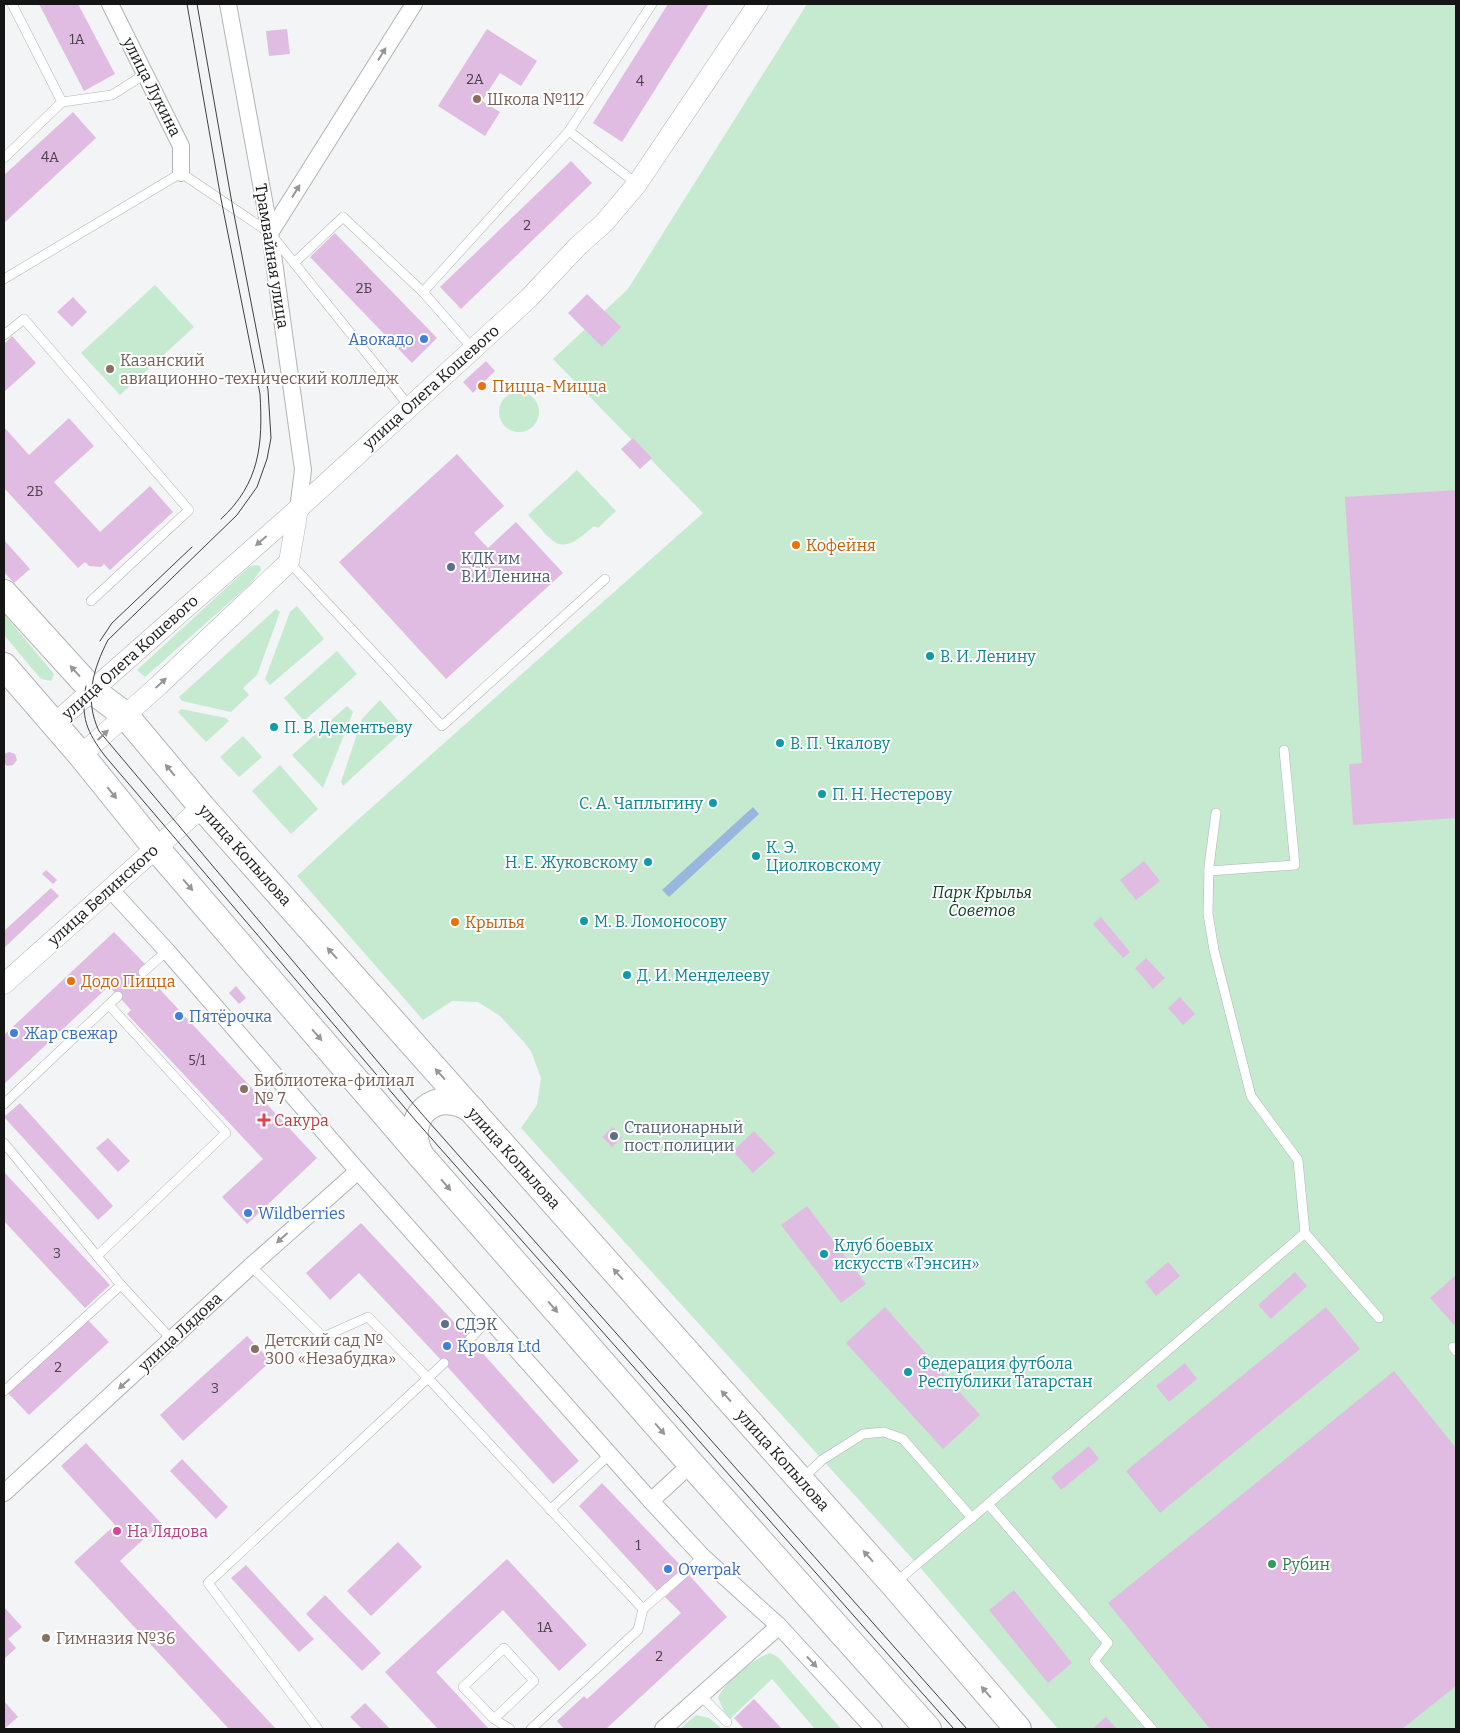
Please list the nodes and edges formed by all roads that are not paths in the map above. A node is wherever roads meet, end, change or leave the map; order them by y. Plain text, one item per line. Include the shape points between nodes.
1 (12, 4) edge
2 (110, 4) edge
3 (228, 4) edge
4 (414, 4) edge
5 (652, 4) edge
6 (758, 4) edge
7 (145, 74) junction
8 (62, 102) junction
9 (569, 131) junction
10 (4, 158) edge
11 (180, 173) junction
12 (637, 184) junction
13 (270, 233) junction
14 (294, 263) junction
15 (4, 279) edge
16 (423, 292) junction
17 (4, 335) edge
18 (473, 349) junction
19 (409, 406) junction
20 (298, 509) junction
21 (289, 562) junction
22 (605, 579) dead end
23 (4, 593) edge
24 (92, 601) dead end
25 (4, 666) edge
26 (93, 691) junction
27 (124, 715) junction
28 (54, 724) junction
29 (1284, 750) dead end
30 (81, 755) junction
31 (202, 807) junction
32 (1216, 813) dead end
33 (156, 848) junction
34 (1209, 871) junction
35 (110, 889) junction
36 (166, 950) junction
37 (144, 972) dead end
38 (4, 984) edge
39 (118, 996) dead end
40 (109, 1004) junction
41 (4, 1104) edge
42 (472, 1110) junction
43 (4, 1143) edge
44 (421, 1156) junction
45 (358, 1171) junction
46 (1305, 1233) junction
47 (97, 1256) junction
48 (251, 1266) junction
49 (121, 1285) junction
50 (1379, 1318) dead end
51 (489, 1319) junction
52 (470, 1339) dead end
53 (172, 1340) junction
54 (444, 1363) dead end
55 (428, 1378) junction
56 (4, 1391) edge
57 (610, 1454) junction
58 (691, 1464) junction
59 (801, 1480) junction
60 (4, 1493) edge
61 (651, 1501) junction
62 (988, 1504) junction
63 (550, 1510) junction
64 (972, 1518) junction
65 (704, 1557) junction
66 (894, 1585) junction
67 (643, 1610) junction
68 (779, 1626) junction
69 (700, 1695) junction
70 (494, 1719) junction
71 (727, 1722) dead end
72 (318, 1729) edge
73 (510, 1729) edge
74 (531, 1729) edge
75 (663, 1729) edge
76 (874, 1729) edge
77 (928, 1729) edge
78 (1018, 1729) edge
79 (1152, 1729) edge

1 - 8 lane
2 - 7 street, улица Лукина
3 - 13 street, Трамвайная улица
13 -> 4 street
5 - 9 lane
6 - 12 street, улица Олега Кошевого
7 - 8 lane via 112,95
7 - 11 street, улица Лукина via 182,146
8 - 10 lane
9 - 12 lane
9 - 16 lane
11 - 13 lane
11 - 15 lane
12 - 18 street, улица Олега Кошевого via 604,223
13 - 14 lane
13 - 20 street, Трамвайная улица via 303,470
14 - 16 lane via 343,217
14 - 19 lane
16 - 18 lane
17 - 24 lane via 24,319 189,510
18 - 19 street, улица Олега Кошевого
19 - 20 street, улица Олега Кошевого
20 - 21 street
20 -> 26 street, улица Олега Кошевого
21 - 22 lane via 442,726
27 -> 21 street
26 -> 23 main road, улица Копылова
25 - 28 main road
26 - 27 main road, улица Копылова
26 - 28 street, улица Олега Кошевого
30 -> 27 street
31 -> 27 main road, улица Копылова
28 - 30 main road
29 - 34 lane via 1295,865
30 -> 33 main road
31 - 33 street, улица Белинского
42 -> 31 main road, улица Копылова
32 - 34 lane
33 - 35 street, улица Белинского
33 -> 44 main road
34 - 46 lane via 1208,914 1214,950 1251,1096 1298,1160
35 - 36 street
35 - 38 street, улица Белинского
36 - 37 lane
36 - 45 street
39 - 40 lane
40 - 41 lane
40 - 47 lane via 226,1133
42 - 44 main road via 452,1100 429,1105 416,1121 414,1135
59 -> 42 main road, улица Копылова
43 - 47 lane
44 -> 58 main road
45 -> 48 street, улица Лядова
45 - 51 street
46 - 50 lane
46 - 62 lane
47 - 49 lane
48 - 53 street, улица Лядова
48 - 55 lane via 323,1336 368,1317
49 - 53 lane
49 - 56 lane
51 - 52 lane
51 - 57 street
53 -> 60 street, улица Лядова
54 - 55 lane
55 - 63 lane
55 - 72 lane via 208,1583
57 - 61 street
57 - 63 lane
58 - 61 street
58 - 77 main road
59 - 64 lane via 822,1460 863,1434 884,1432 903,1439
66 -> 59 main road, улица Копылова
61 - 65 street
62 - 64 lane
62 - 79 lane via 1108,1642 1094,1660
63 - 67 lane
64 - 66 lane
65 - 67 lane
65 - 68 street
78 -> 66 main road, улица Копылова
67 - 74 lane via 638,1630
68 - 69 street
68 -> 76 street
69 - 71 lane
69 - 75 street
70 - 70 lane via 463,1686 504,1648 534,1681
70 - 73 lane

